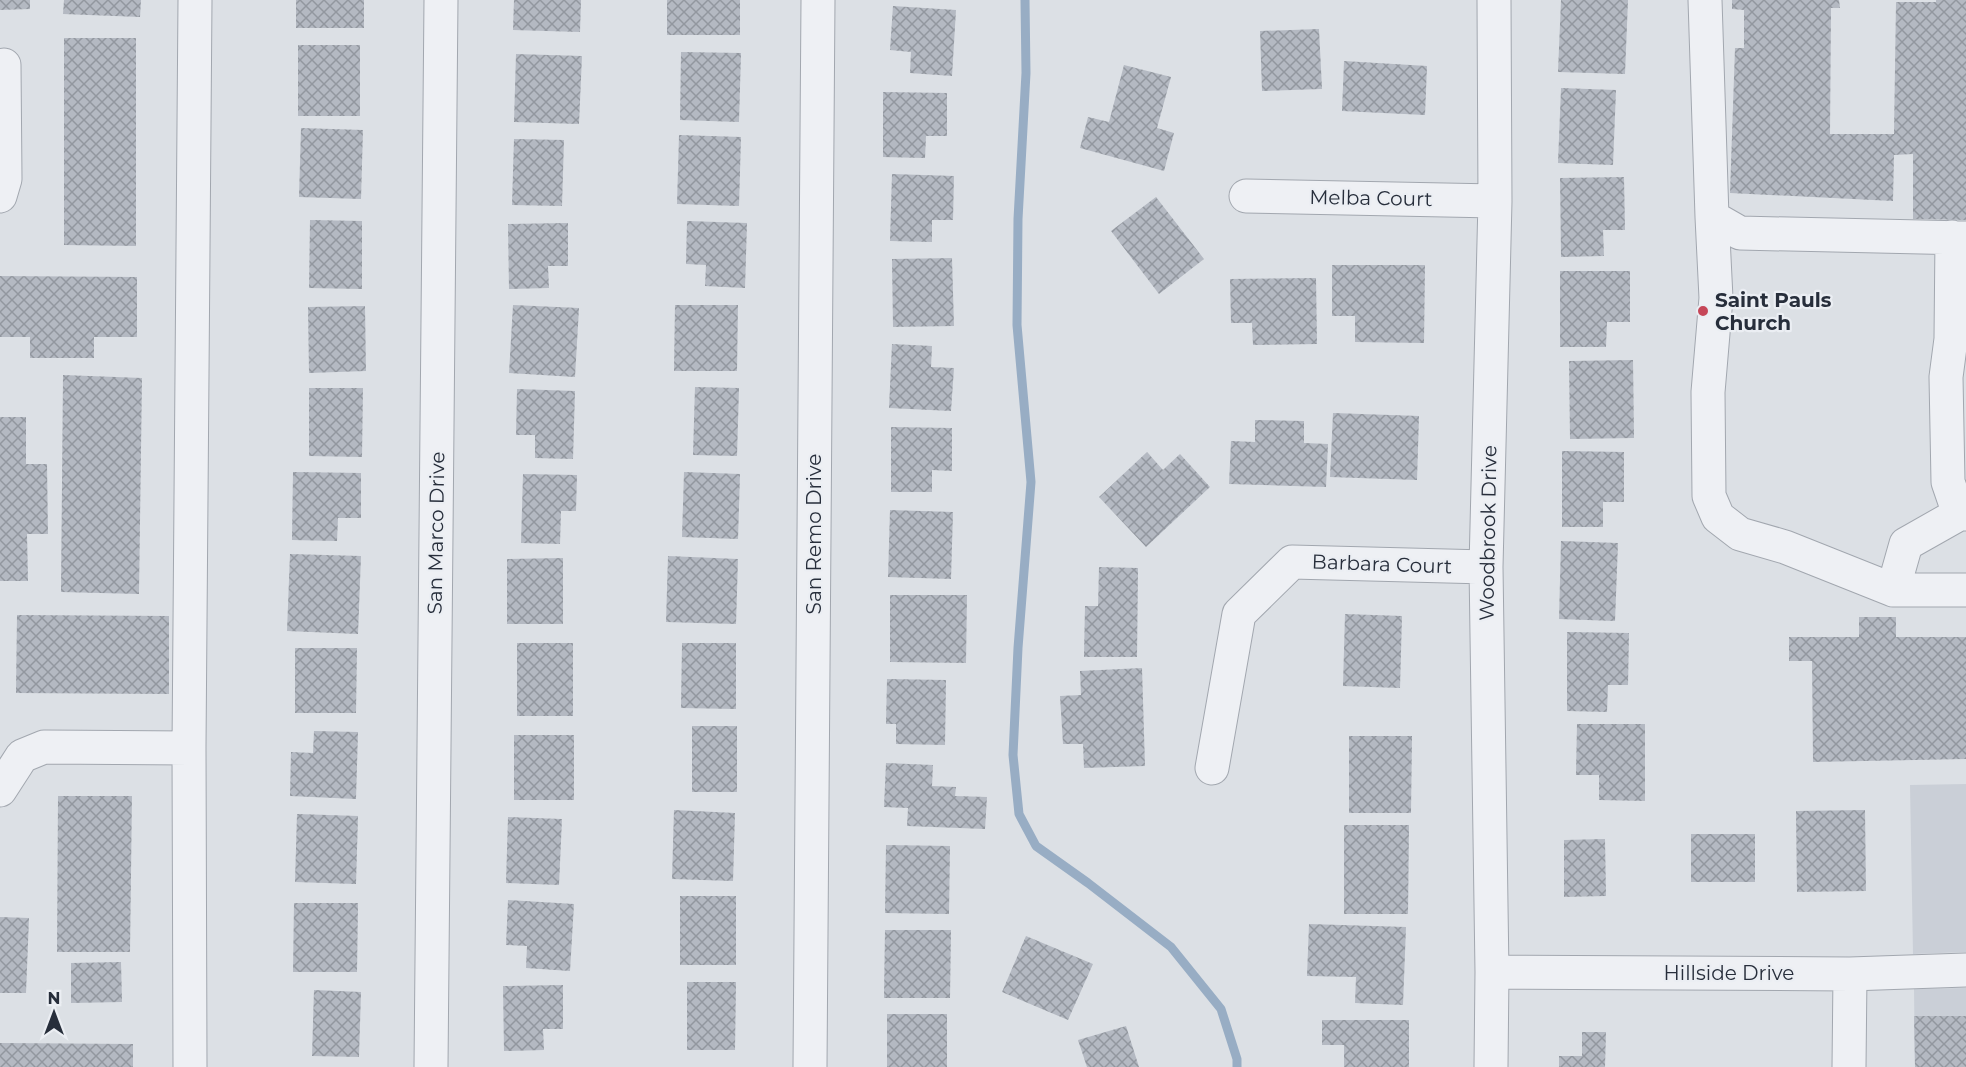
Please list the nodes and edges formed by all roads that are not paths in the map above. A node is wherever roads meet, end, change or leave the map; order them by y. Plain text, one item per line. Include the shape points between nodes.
1 (195, 0) edge
2 (441, 0) edge
3 (818, 0) edge
4 (1494, 0) edge
5 (1705, 0) edge
6 (0, 68) edge
7 (1246, 195) dead end
8 (0, 196) edge
9 (1495, 201) junction
10 (1712, 217) junction
11 (1959, 238) edge
12 (1962, 514) edge
13 (1486, 567) junction
14 (1893, 590) junction
15 (1966, 590) edge
16 (189, 748) junction
17 (1212, 768) dead end
18 (0, 790) edge
19 (1966, 970) edge
20 (1492, 972) junction
21 (1850, 974) junction
22 (190, 1067) edge
23 (431, 1067) edge
24 (810, 1067) edge
25 (1491, 1067) edge
26 (1849, 1067) edge

1 - 16 street
2 - 23 street, San Marco Drive
3 - 24 street, San Remo Drive
4 - 9 street, Woodbrook Drive
5 - 10 street
6 - 8 street via 4,65 5,179
7 - 9 street, Melba Court
9 - 13 street, Woodbrook Drive
10 - 11 street via 1740,233
10 - 14 street via 1716,298 1708,392 1709,496 1718,517 1740,534 1785,547
11 - 12 street via 1946,376 1948,482
12 - 14 street via 1906,544
13 - 17 street, Barbara Court via 1292,562 1239,614
13 - 20 street, Woodbrook Drive
14 - 15 street
16 - 18 street via 44,747 22,756
16 - 22 street
19 - 21 street, Hillside Drive
20 - 21 street, Hillside Drive
20 - 25 street, Woodbrook Drive
21 - 26 street

